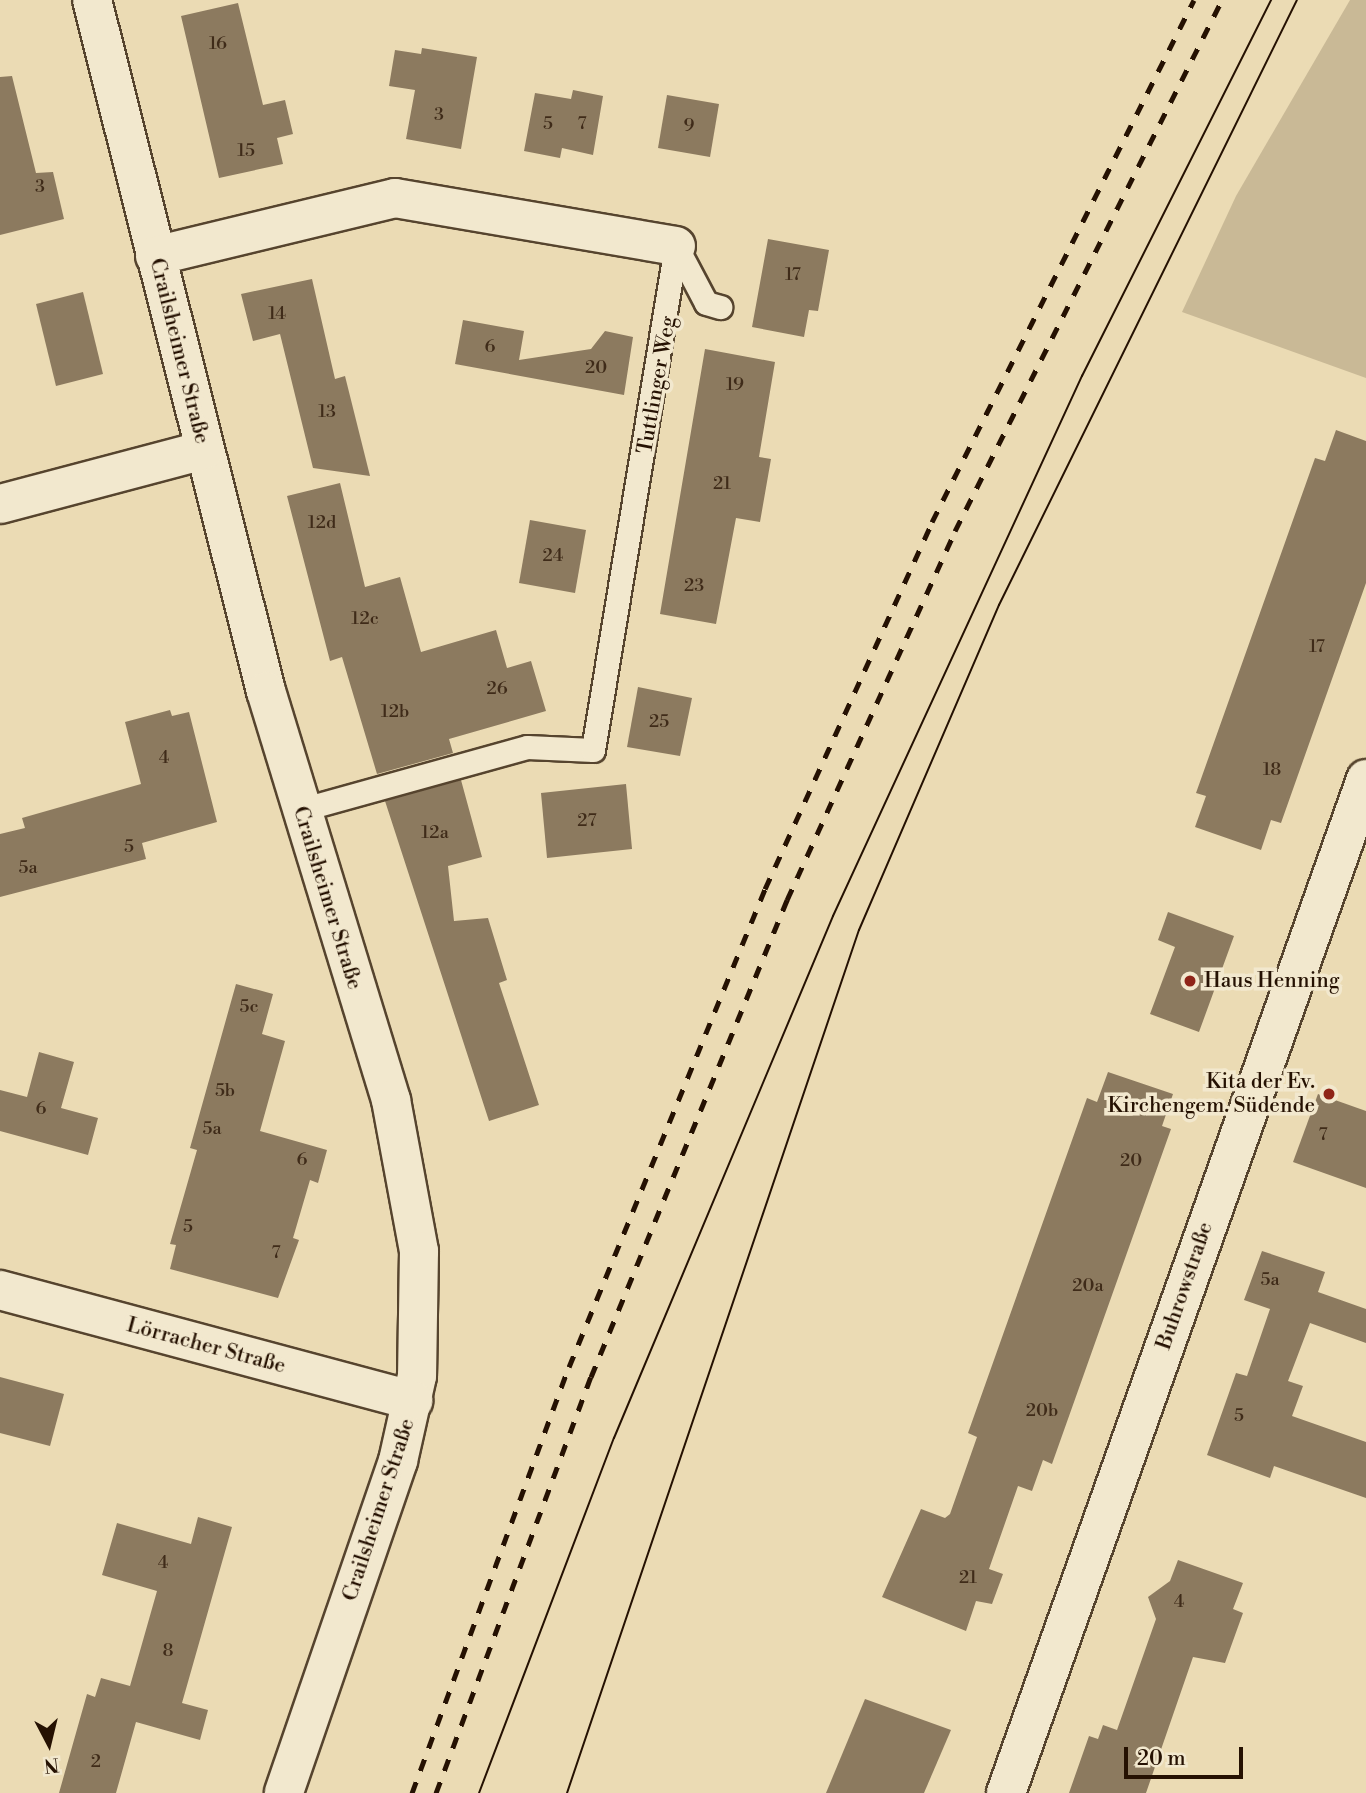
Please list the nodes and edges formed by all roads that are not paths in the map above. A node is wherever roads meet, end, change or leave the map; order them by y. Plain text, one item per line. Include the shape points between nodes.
1 (92, 0) edge
2 (676, 246) junction
3 (155, 256) junction
4 (720, 307) dead end
5 (204, 450) junction
6 (0, 504) edge
7 (1366, 779) edge
8 (300, 810) junction
9 (0, 1290) edge
10 (413, 1401) junction
11 (284, 1793) edge
12 (1006, 1793) edge

1 - 3 street, Crailsheimer Straße
2 - 3 street via 395,198
2 - 4 lane via 706,303
2 - 8 lane, Tuttlinger Weg via 593,750 527,747
3 - 5 street, Crailsheimer Straße
5 - 6 street
5 - 8 street, Crailsheimer Straße
7 - 12 street, Buhrowstraße
8 - 10 street, Crailsheimer Straße via 408,1174 419,1251 421,1329
9 - 10 street, Lörracher Straße
10 - 11 street, Crailsheimer Straße

